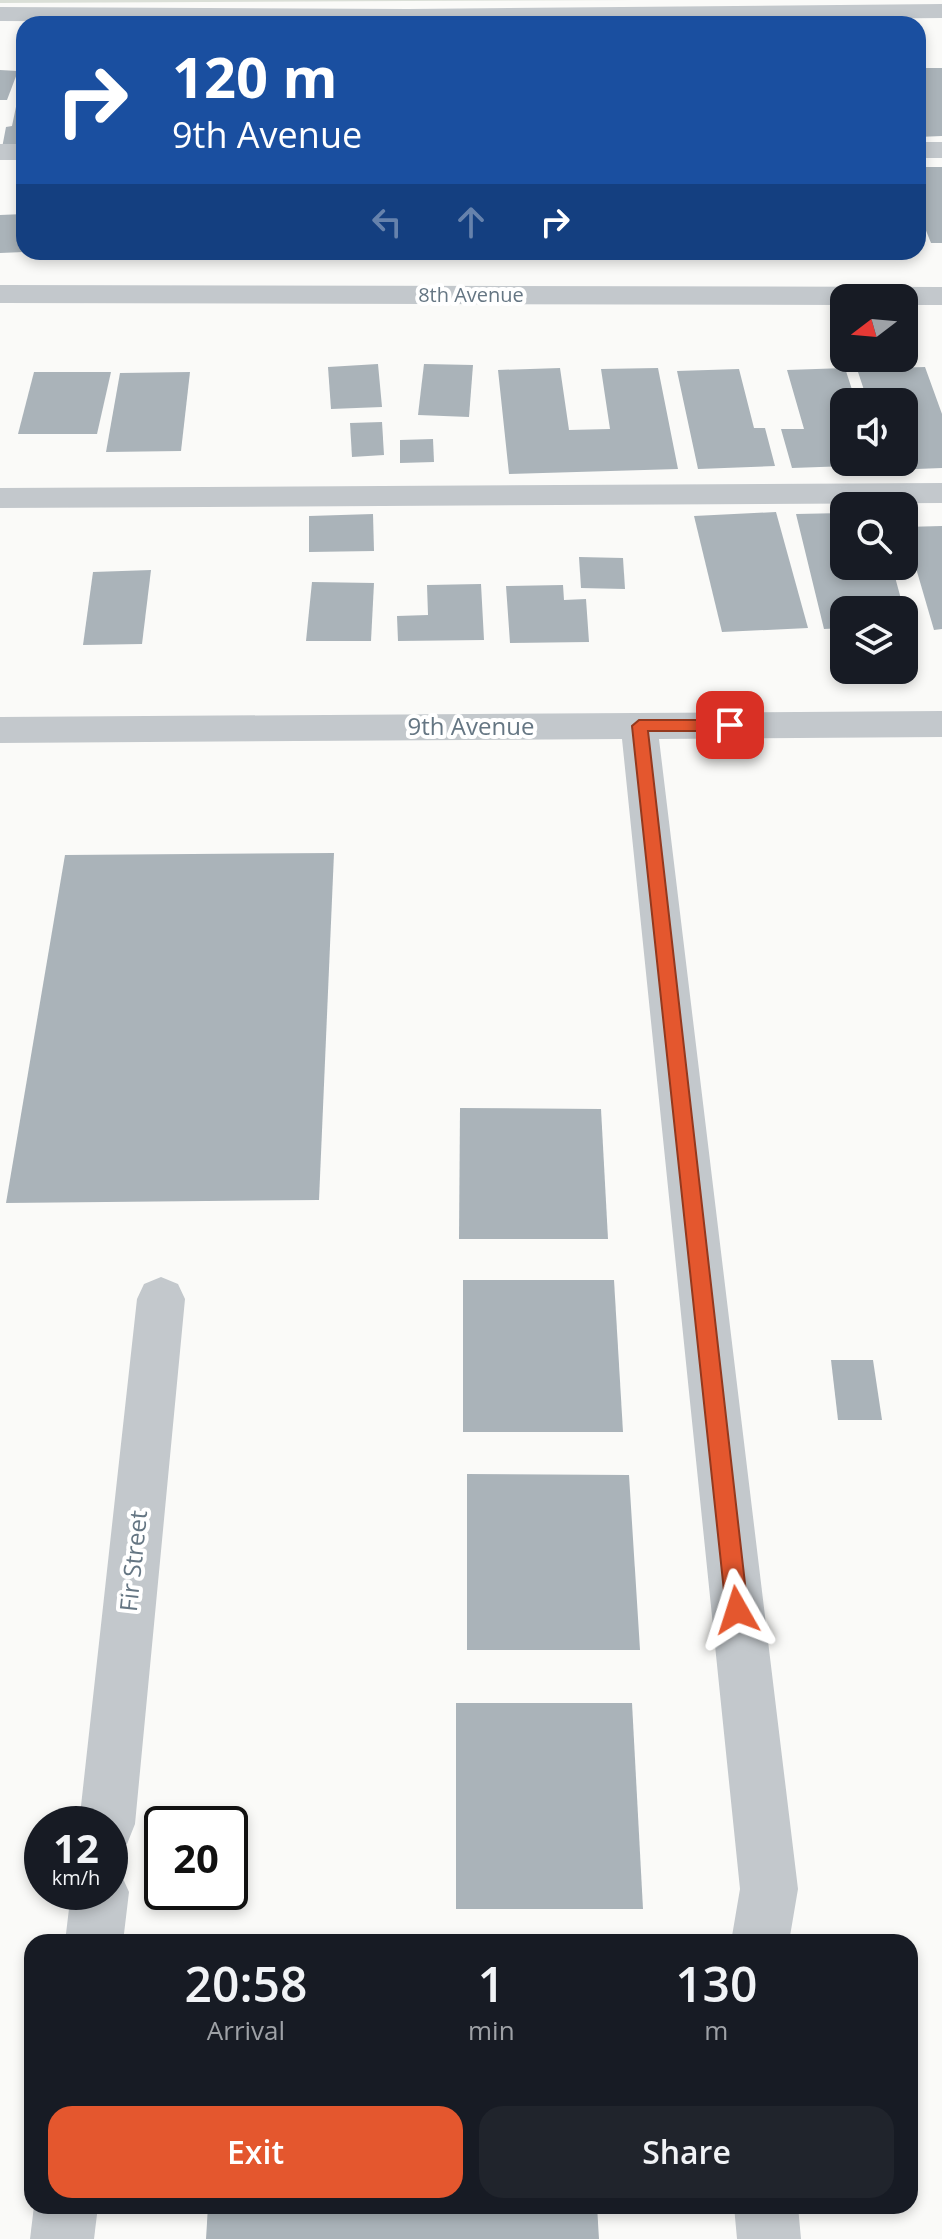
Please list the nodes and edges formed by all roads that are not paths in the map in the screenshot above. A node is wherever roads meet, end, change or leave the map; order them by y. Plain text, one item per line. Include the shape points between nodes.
1 (942, 11) edge
2 (0, 14) edge
3 (0, 294) edge
4 (942, 296) edge
5 (942, 493) edge
6 (0, 498) edge
7 (942, 724) edge
8 (639, 726) junction
9 (0, 730) edge
10 (161, 1299) dead end
11 (109, 1806) edge
12 (98, 1910) edge
13 (95, 1934) edge
14 (761, 1934) edge
15 (65, 2214) edge
16 (767, 2214) edge
17 (62, 2239) edge
18 (769, 2239) edge

1 - 2 street
3 - 4 street, 8th Avenue
5 - 6 street
7 - 8 street, 9th Avenue
8 - 9 street, 9th Avenue
8 - 14 street via 769,1889
10 - 11 street, Fir Street
12 - 13 street
15 - 17 street
16 - 18 street

